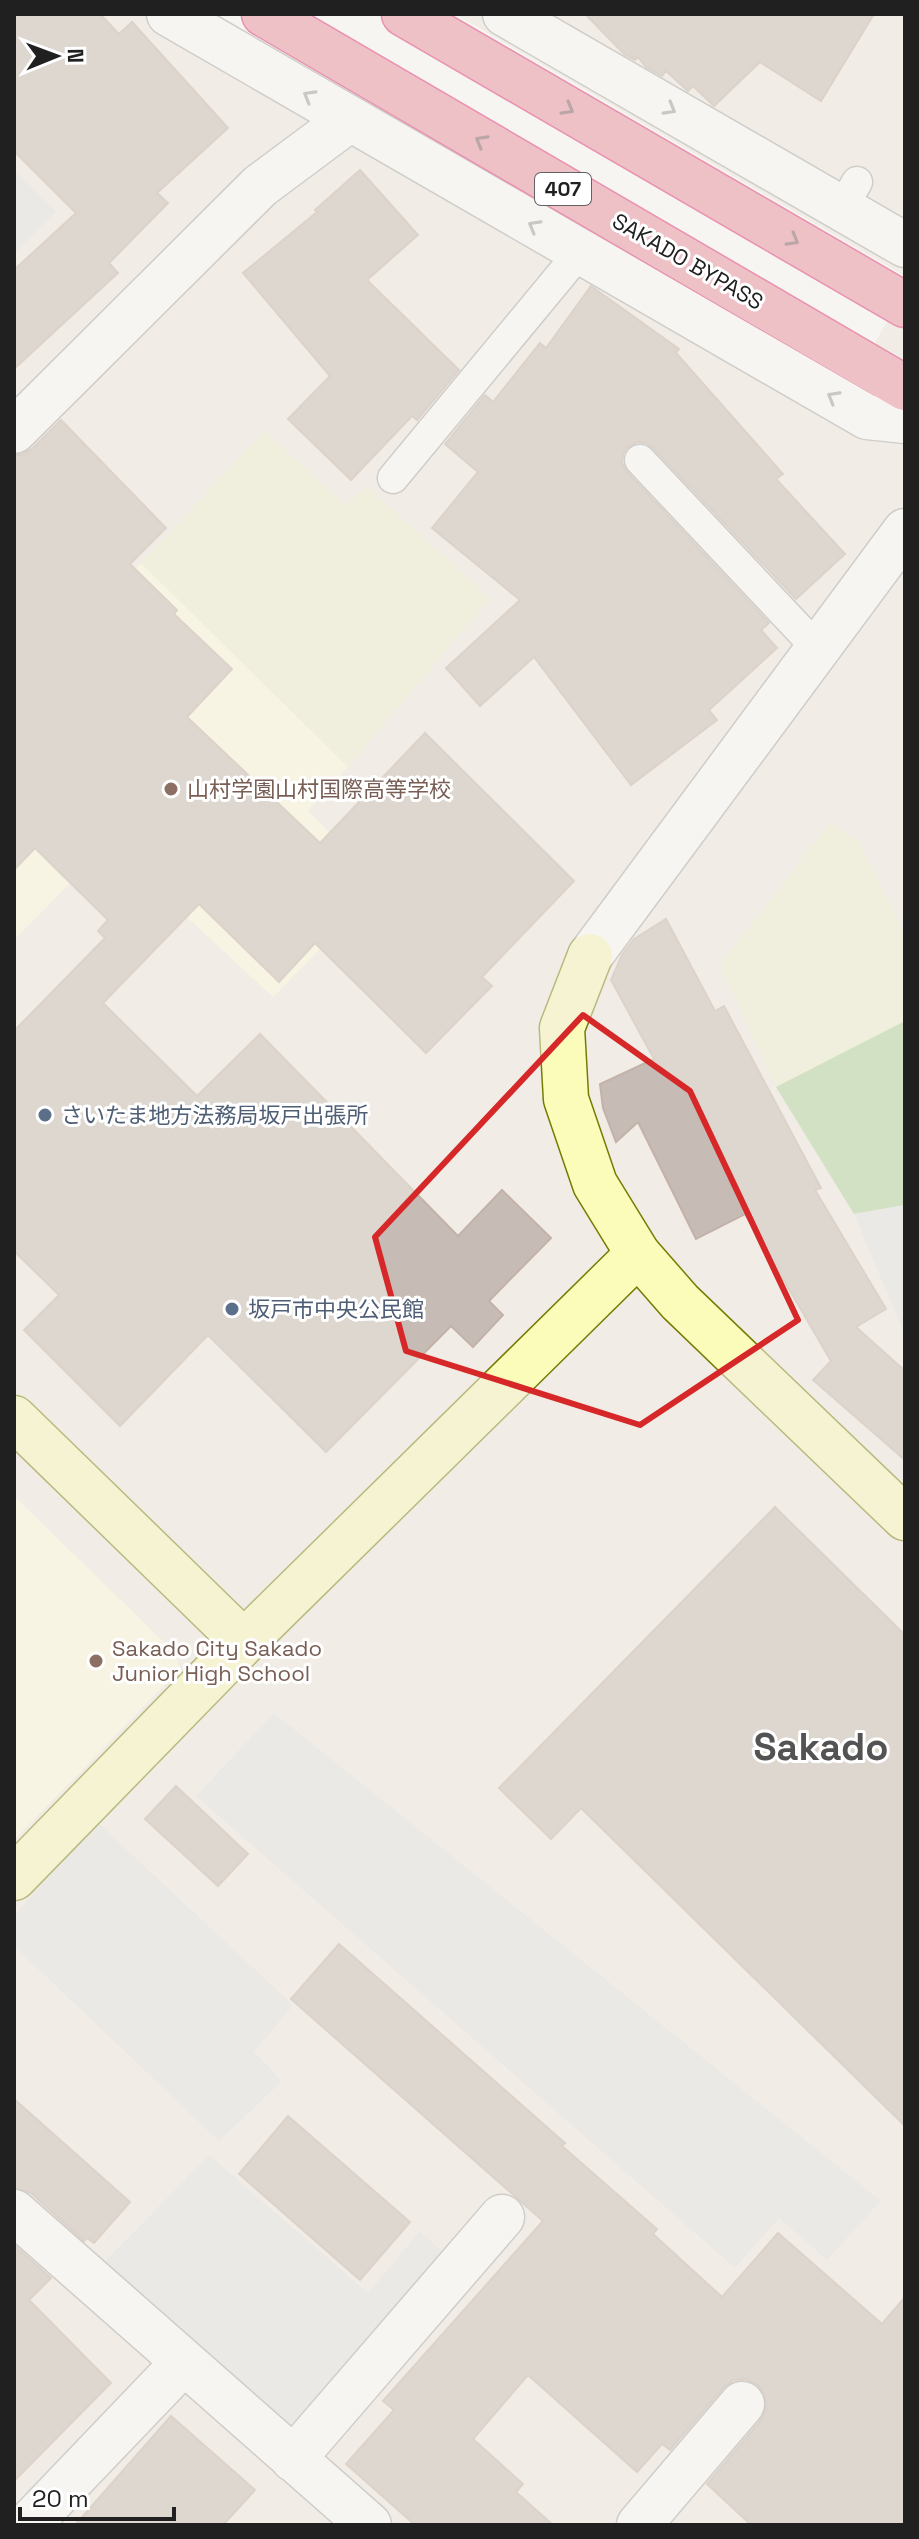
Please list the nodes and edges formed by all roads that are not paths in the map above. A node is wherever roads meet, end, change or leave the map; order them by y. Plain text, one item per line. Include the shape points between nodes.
1 (169, 14) edge
2 (264, 14) edge
3 (404, 14) edge
4 (522, 17) edge
5 (350, 119) junction
6 (905, 245) edge
7 (580, 252) junction
8 (902, 303) edge
9 (905, 388) edge
10 (905, 421) edge
11 (14, 431) edge
12 (640, 460) dead end
13 (393, 478) dead end
14 (905, 531) edge
15 (818, 649) junction
16 (638, 1254) junction
17 (14, 1418) edge
18 (905, 1518) edge
19 (244, 1642) junction
20 (14, 1878) edge
21 (14, 2212) edge
22 (502, 2217) dead end
23 (183, 2363) junction
24 (742, 2404) dead end
25 (293, 2459) junction
26 (28, 2525) edge
27 (369, 2525) edge
28 (639, 2525) edge

5 -> 1 street
9 -> 2 highway, SAKADO BYPASS / 407
3 -> 8 highway
4 -> 6 street via 850,195
7 -> 5 street
5 - 11 street via 260,186
10 -> 7 street via 867,417
7 - 13 lane
12 - 15 lane
14 - 15 street
15 - 16 street via 590,956 562,1028 566,1099 595,1184
16 - 18 street via 680,1302
16 - 19 street
17 - 19 street
19 - 20 street
21 - 23 street
22 - 25 street
23 - 25 street
23 - 26 street
24 - 28 street
25 - 27 street

